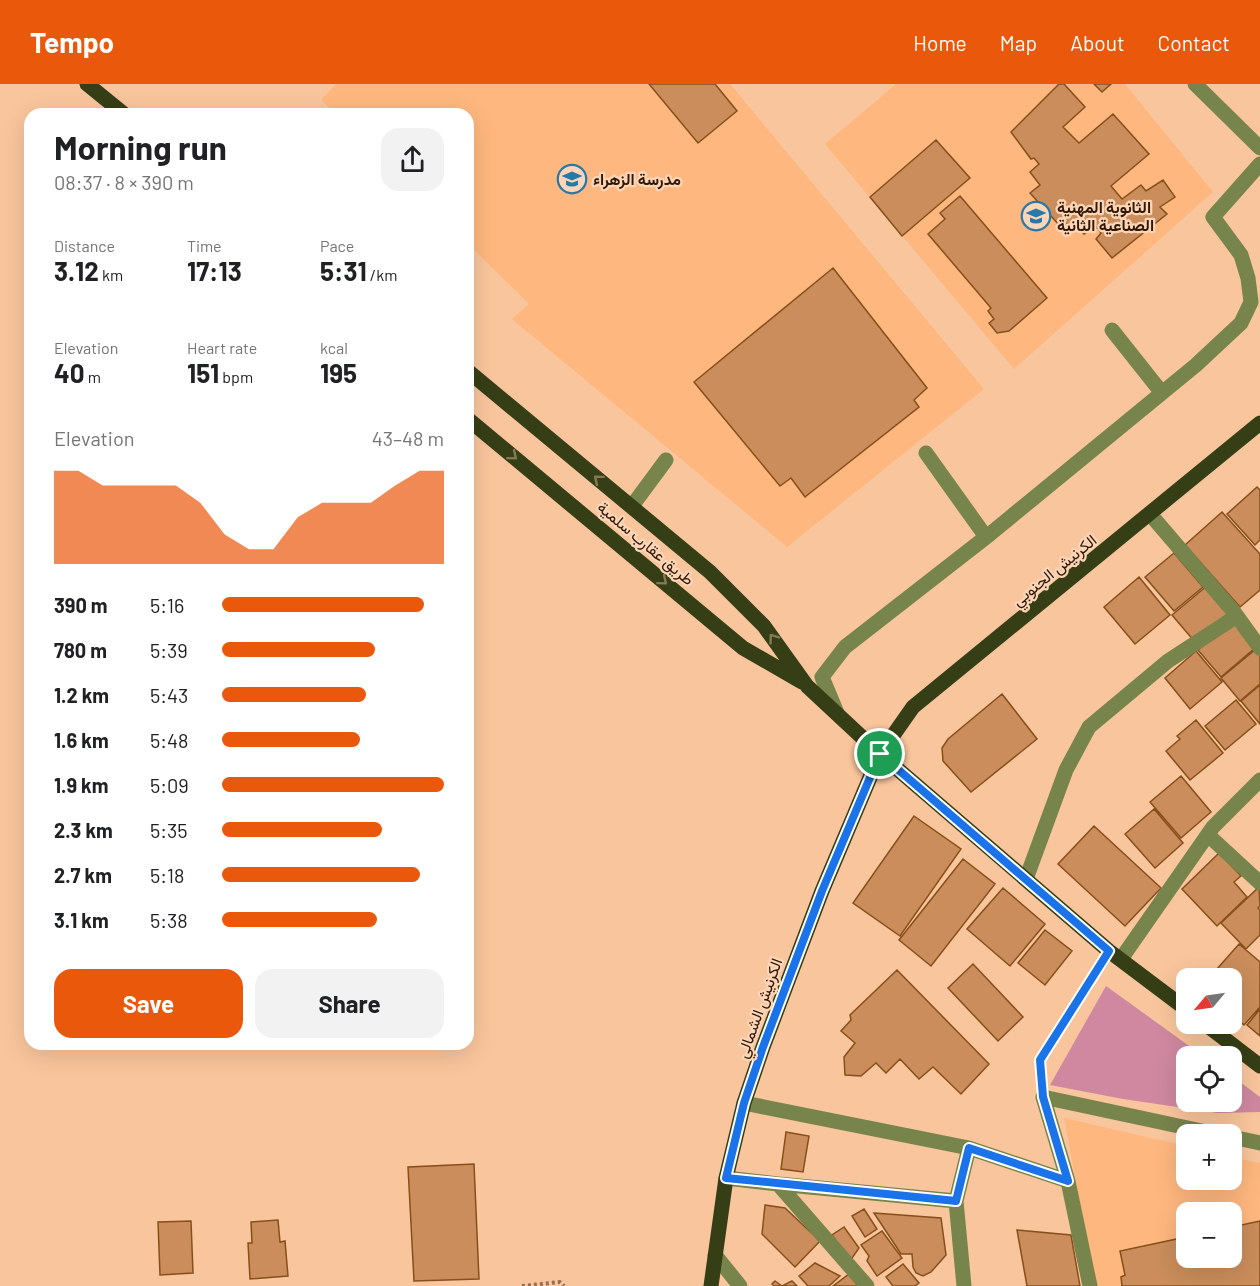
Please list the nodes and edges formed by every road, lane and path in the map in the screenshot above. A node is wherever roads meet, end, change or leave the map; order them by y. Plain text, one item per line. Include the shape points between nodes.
1 (87, 84) edge
2 (1195, 84) edge
3 (118, 108) edge
4 (1260, 148) edge
5 (1260, 164) edge
6 (1112, 330) dead end
7 (474, 376) edge
8 (1162, 393) junction
9 (1260, 423) edge
10 (474, 424) edge
11 (926, 453) dead end
12 (666, 460) dead end
13 (632, 507) junction
14 (1150, 514) junction
15 (986, 537) junction
16 (1237, 616) junction
17 (1260, 648) edge
18 (807, 686) junction
19 (837, 713) junction
20 (880, 754) junction
21 (1260, 780) edge
22 (1208, 835) junction
23 (1026, 879) junction
24 (1260, 883) edge
25 (1115, 955) junction
26 (1176, 1001) edge
27 (1218, 1034) edge
28 (1260, 1066) edge
29 (1043, 1097) junction
30 (744, 1103) junction
31 (1176, 1126) edge
32 (1242, 1139) edge
33 (1260, 1143) edge
34 (969, 1148) junction
35 (726, 1178) junction
36 (1068, 1181) junction
37 (778, 1184) junction
38 (956, 1201) junction
39 (715, 1255) junction
40 (522, 1286) edge
41 (564, 1286) edge
42 (711, 1286) edge
43 (740, 1286) edge
44 (867, 1286) edge
45 (963, 1286) edge
46 (1089, 1286) edge

1 - 3 main road
2 - 4 street
5 - 8 street via 1214,217 1241,255 1251,302 1236,329
6 - 8 street
13 -> 7 main road
8 - 15 street
9 - 14 main road, الكرنيش الجنوبي
10 -> 18 main road, طريق عقارب سلمية via 743,648
11 - 15 street
12 - 13 street
18 -> 13 main road via 764,626 710,572
14 - 16 street
14 - 20 main road, الكرنيش الجنوبي via 913,707
15 - 19 street via 845,647 822,676
16 - 17 street
16 - 23 street via 1168,661 1089,727 1066,770
18 - 19 main road
19 - 20 main road
20 - 23 main road
20 - 30 main road, الكرنيش الشمالي via 822,891
21 - 22 street
22 - 24 street
22 - 25 street
23 - 25 main road
25 - 26 main road
25 - 29 path via 1040,1060
27 - 28 main road
29 - 31 street
29 - 36 street
30 - 34 street
30 - 35 main road, الكرنيش الشمالي
32 - 33 street
34 - 36 street
34 - 38 street
35 - 37 street
35 - 39 main road, الكرنيش الشمالي
36 - 46 street
37 - 38 street
37 - 44 street
38 - 45 street
39 - 42 main road, الكرنيش الشمالي
39 - 43 street
40 - 41 path via 560,1281

